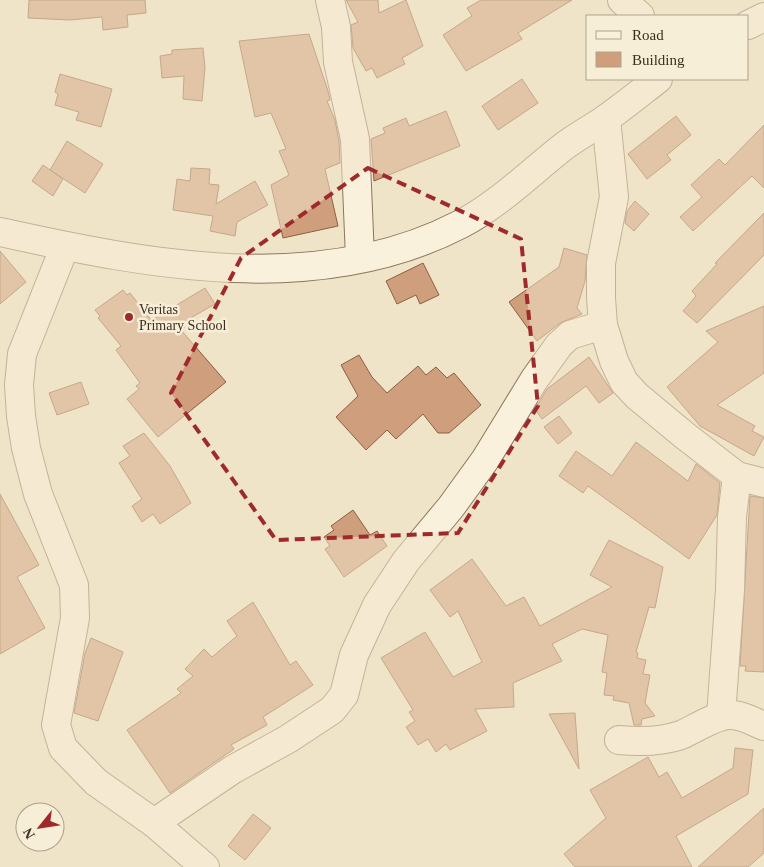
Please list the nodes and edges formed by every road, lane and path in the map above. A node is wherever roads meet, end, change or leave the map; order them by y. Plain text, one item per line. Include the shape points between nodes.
1 (330, 0) edge
2 (622, 0) edge
3 (639, 15) edge
4 (764, 17) edge
5 (749, 24) edge
6 (657, 80) edge
7 (606, 119) junction
8 (0, 232) edge
9 (64, 246) junction
10 (360, 258) junction
11 (603, 325) junction
12 (737, 476) junction
13 (764, 483) edge
14 (721, 716) junction
15 (764, 726) edge
16 (619, 740) dead end
17 (154, 823) junction
18 (205, 867) edge

1 - 10 street via 338,62 355,139
2 - 3 street
4 - 5 street
6 - 7 street
7 - 10 street via 565,145 489,208 462,224 402,249
7 - 11 street via 614,197 601,264
8 - 9 street
9 - 10 street via 259,270 305,268
9 - 17 street via 22,354 20,386 28,458 38,494 74,585 75,618 56,725 63,748 96,782
11 - 12 street via 624,382 677,430
11 - 17 street via 570,336 559,345 485,460 406,561 378,605 354,655 344,695 332,710 232,770
12 - 13 street
12 - 14 street
14 - 15 street via 732,715
14 - 16 street via 678,736 639,742
17 - 18 street

